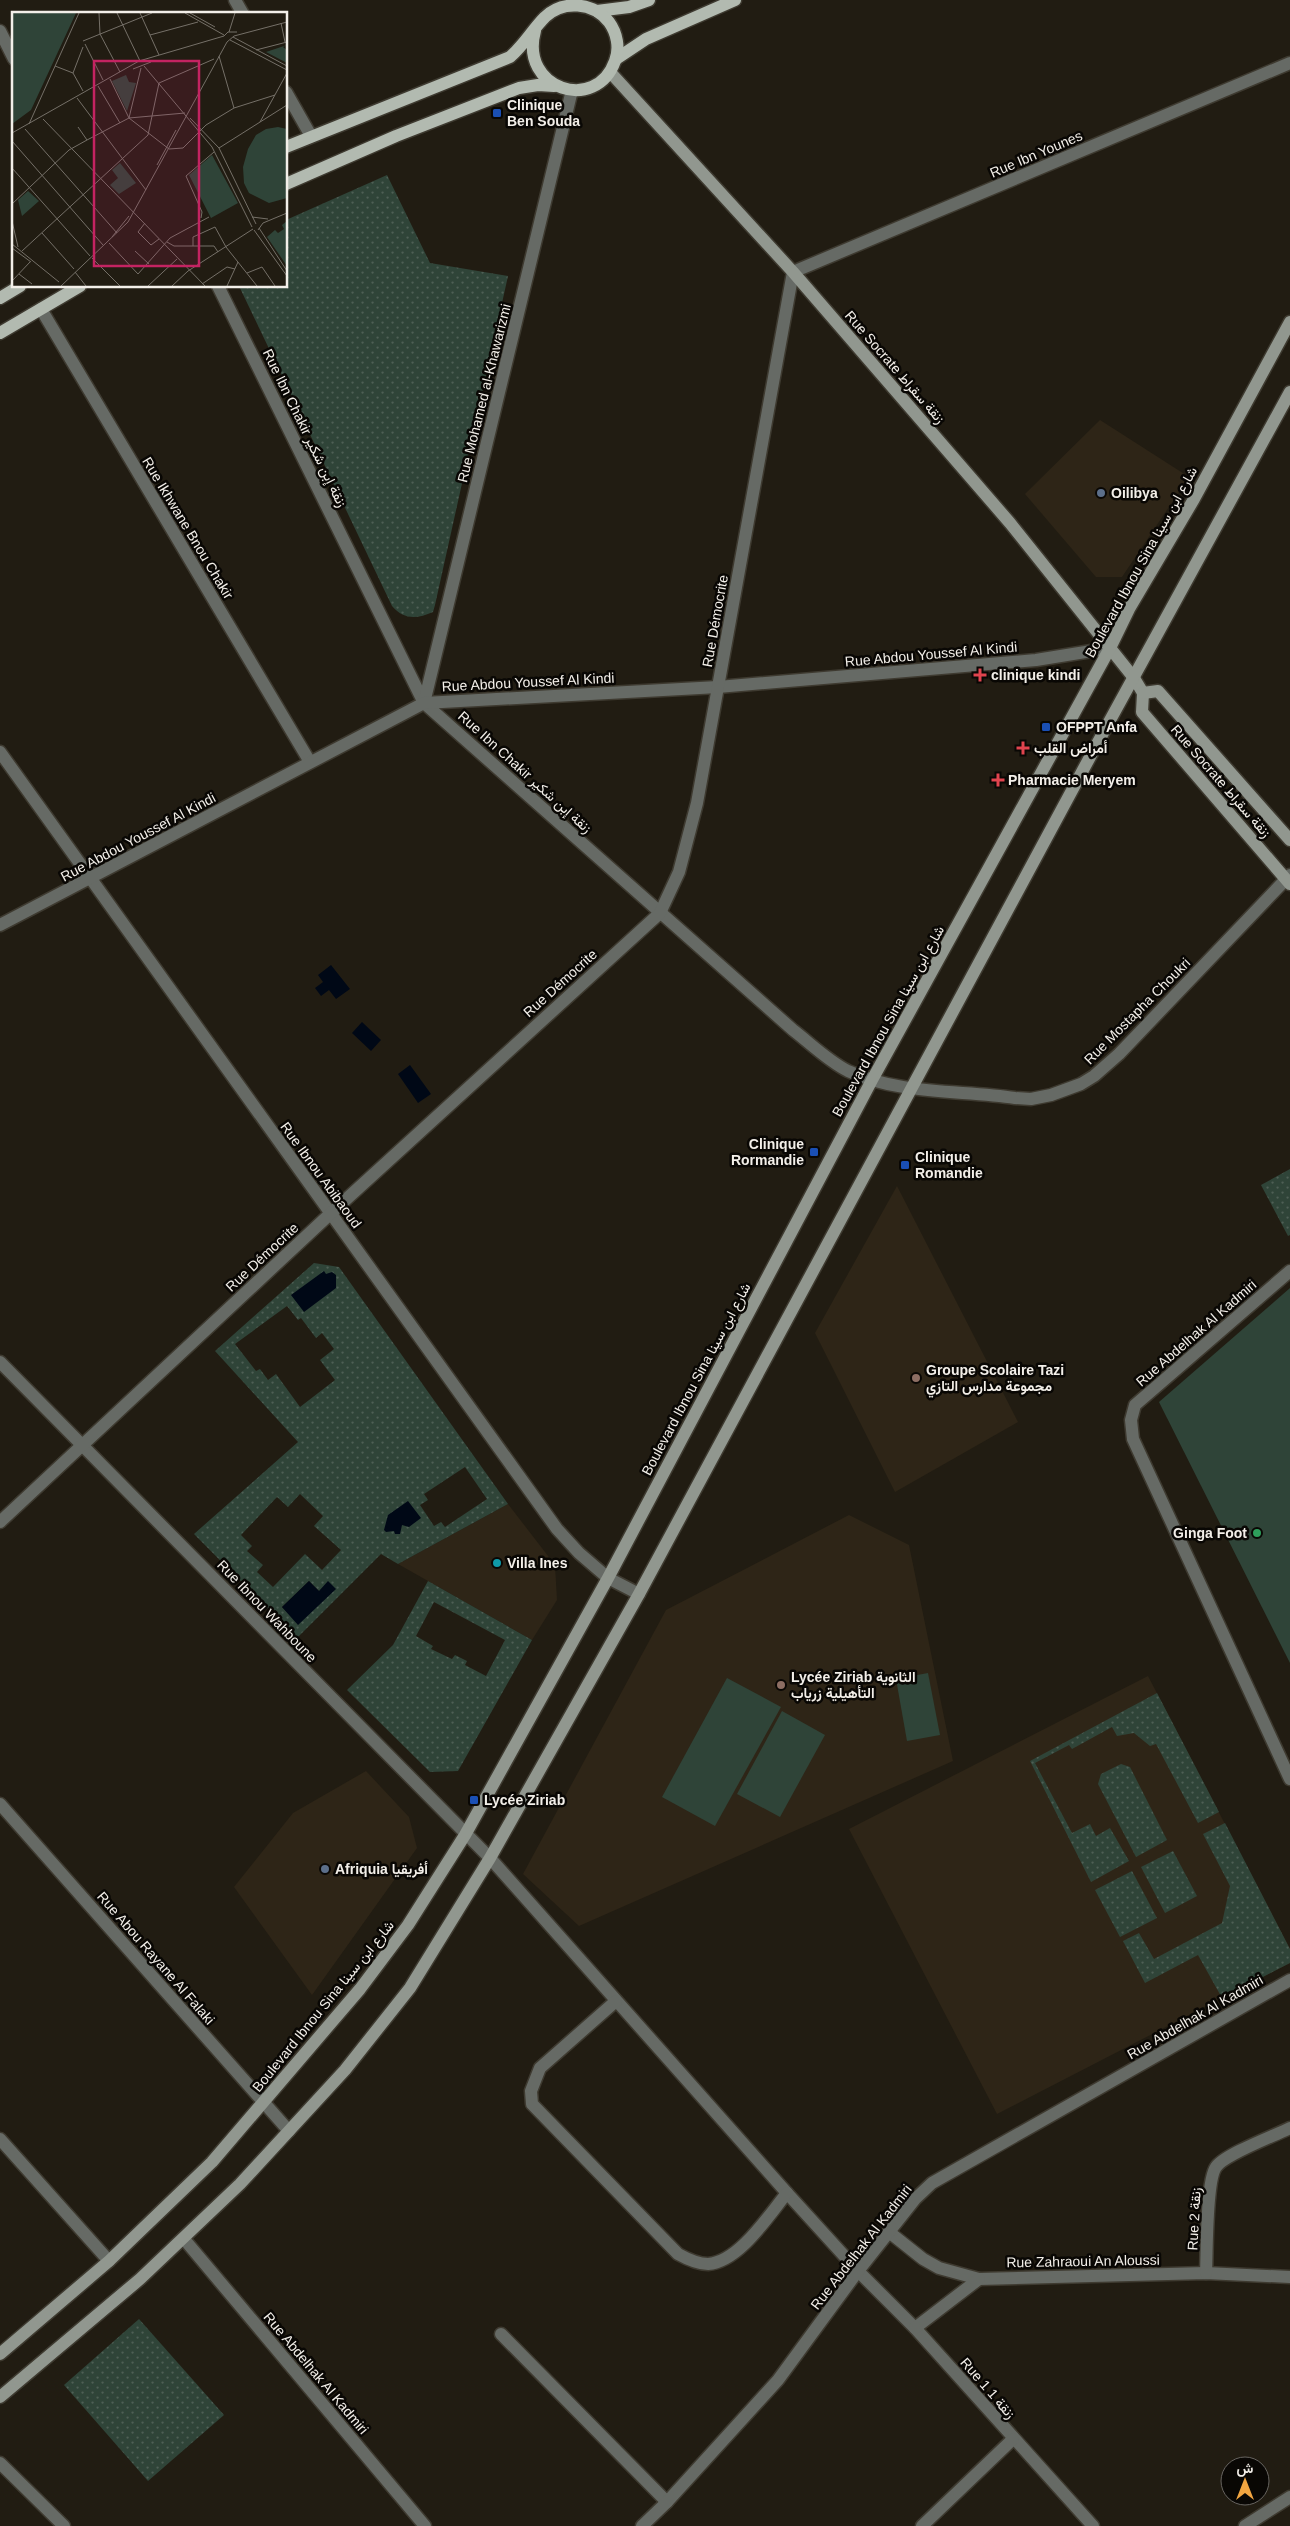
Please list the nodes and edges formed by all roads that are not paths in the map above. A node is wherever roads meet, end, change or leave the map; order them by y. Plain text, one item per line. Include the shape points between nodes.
1 (235, 0) edge
2 (649, 0) edge
3 (735, 0) edge
4 (560, 4) edge
5 (597, 11) junction
6 (242, 12) edge
7 (0, 31) edge
8 (535, 32) junction
9 (12, 55) edge
10 (616, 59) junction
11 (1290, 63) edge
12 (610, 72) junction
13 (557, 86) junction
14 (572, 90) junction
15 (288, 96) edge
16 (311, 136) junction
17 (288, 145) edge
18 (288, 183) edge
19 (793, 272) junction
20 (17, 288) edge
21 (77, 288) edge
22 (219, 288) edge
23 (0, 298) edge
24 (41, 309) junction
25 (1290, 322) edge
26 (0, 333) edge
27 (1290, 392) edge
28 (1110, 648) junction
29 (1134, 678) junction
30 (718, 687) junction
31 (1143, 693) junction
32 (424, 703) junction
33 (0, 752) edge
34 (310, 762) junction
35 (1290, 840) edge
36 (90, 880) junction
37 (1289, 880) edge
38 (660, 913) junction
39 (0, 925) edge
40 (872, 1080) junction
41 (911, 1088) junction
42 (330, 1214) junction
43 (1290, 1271) edge
44 (0, 1362) edge
45 (83, 1445) junction
46 (0, 1522) edge
47 (608, 1578) junction
48 (639, 1594) junction
49 (1290, 1779) edge
50 (0, 1804) edge
51 (465, 1835) junction
52 (490, 1858) junction
53 (1290, 1980) edge
54 (616, 2001) junction
55 (264, 2103) junction
56 (1290, 2128) edge
57 (289, 2131) junction
58 (0, 2139) edge
59 (788, 2193) junction
60 (889, 2232) junction
61 (184, 2239) junction
62 (109, 2261) junction
63 (858, 2272) junction
64 (1206, 2273) junction
65 (1290, 2276) edge
66 (979, 2278) junction
67 (915, 2328) junction
68 (501, 2334) dead end
69 (0, 2354) edge
70 (0, 2397) edge
71 (1013, 2438) junction
72 (0, 2463) edge
73 (1290, 2497) edge
74 (667, 2502) junction
75 (64, 2526) edge
76 (425, 2526) edge
77 (642, 2526) edge
78 (922, 2526) edge
79 (1093, 2526) edge
80 (1245, 2526) edge

1 - 6 street
2 - 5 main road via 629,7
3 - 10 main road via 646,39
4 - 5 main road via 580,5
4 - 8 main road
5 - 10 main road via 615,33
7 - 9 street
8 - 13 main road via 534,60 544,78
8 - 16 main road via 510,57 495,64
10 - 12 main road
11 - 19 street, Rue Ibn Younes
12 - 14 main road via 593,86
12 - 19 main road, Rue Socrate زنقة سقراط
13 - 14 main road
13 - 18 main road via 519,88
14 - 32 street, Rue Mohamed al-Khawarizmi
15 - 16 street
16 - 17 main road
19 - 28 main road, Rue Socrate زنقة سقراط via 1010,522
19 - 30 street, Rue Démocrite
20 - 23 main road
21 - 24 main road
22 - 32 street, Rue Ibn Chakir زنقة إبن شكير
24 - 26 main road
24 - 34 street, Rue Ikhwane Bnou Chakir
25 - 28 main road, Boulevard Ibnou Sina شارع ابن سينا
27 - 29 main road
28 - 29 main road, Rue Socrate زنقة سقراط
28 - 30 street, Rue Abdou Youssef Al Kindi via 1036,660
28 - 40 main road, Boulevard Ibnou Sina شارع ابن سينا
29 - 31 main road, Rue Socrate زنقة سقراط
29 - 41 main road
30 - 32 street, Rue Abdou Youssef Al Kindi
30 - 38 street, Rue Démocrite via 688,843
31 - 35 main road, Rue Socrate زنقة سقراط via 1158,691
31 - 37 main road, Rue Socrate زنقة سقراط via 1142,712
32 - 34 street, Rue Abdou Youssef Al Kindi
32 - 38 street, Rue Ibn Chakir زنقة إبن شكير
33 - 36 street, Rue Ibnou Abibaoud
34 - 36 street, Rue Abdou Youssef Al Kindi
36 - 39 street, Rue Abdou Youssef Al Kindi
36 - 42 street, Rue Ibnou Abibaoud
37 - 41 street, Rue Mostapha Choukri via 1119,1054 1081,1084 1031,1099
38 - 40 street, Rue Ibn Chakir زنقة إبن شكير via 792,1030 847,1070
38 - 42 street, Rue Démocrite
40 - 41 street, Rue Mostapha Choukri
40 - 47 main road, Boulevard Ibnou Sina شارع ابن سينا
41 - 48 main road
42 - 45 street, Rue Démocrite
42 - 47 street, Rue Ibnou Abibaoud via 552,1523
43 - 49 street, Rue Abdelhak Al Kadmiri via 1135,1405 1131,1420 1133,1439
44 - 45 street, Rue Ibnou Wahboune
45 - 46 street, Rue Démocrite
45 - 51 street, Rue Ibnou Wahboune
47 - 48 street, Rue Ibnou Abibaoud
47 - 51 main road, Boulevard Ibnou Sina شارع ابن سينا
48 - 52 main road
50 - 55 street, Rue Abou Rayane Al Falaki
51 - 52 street, Rue Ibnou Wahboune
51 - 55 main road, Boulevard Ibnou Sina شارع ابن سينا via 408,1925 360,1989
52 - 54 street, Rue Ibnou Wahboune
52 - 57 main road via 410,1988 344,2070
53 - 60 street, Rue Abdelhak Al Kadmiri via 952,2170 915,2199
54 - 59 street, Rue 1 زنقة 1
54 - 59 street via 540,2068 531,2091 532,2104 678,2254 692,2261 708,2264 736,2253
55 - 57 street, Rue Abou Rayane Al Falaki
55 - 62 main road, Boulevard Ibnou Sina شارع ابن سينا via 212,2162
56 - 64 street, Rue 2 زنقة via 1230,2156 1216,2167 1211,2182
57 - 61 main road
58 - 62 street
59 - 63 street, Rue 1 زنقة 1
60 - 63 street, Rue Abdelhak Al Kadmiri
60 - 66 street, Rue Zahraoui An Aloussi via 923,2260 939,2268
61 - 70 main road
61 - 76 street, Rue Abdelhak Al Kadmiri
62 - 69 main road, Boulevard Ibnou Sina شارع ابن سينا
63 - 67 street, Rue 1 زنقة 1
63 - 74 street, Rue Abdelhak Al Kadmiri via 778,2380
64 - 65 street, Rue Zahraoui An Aloussi
64 - 66 street, Rue Zahraoui An Aloussi
66 - 67 street
67 - 71 street, Rue 1 زنقة 1
68 - 74 street
71 - 78 street
71 - 79 street, Rue 1 زنقة 1
72 - 75 street
73 - 80 street
74 - 77 street, Rue Abdelhak Al Kadmiri

